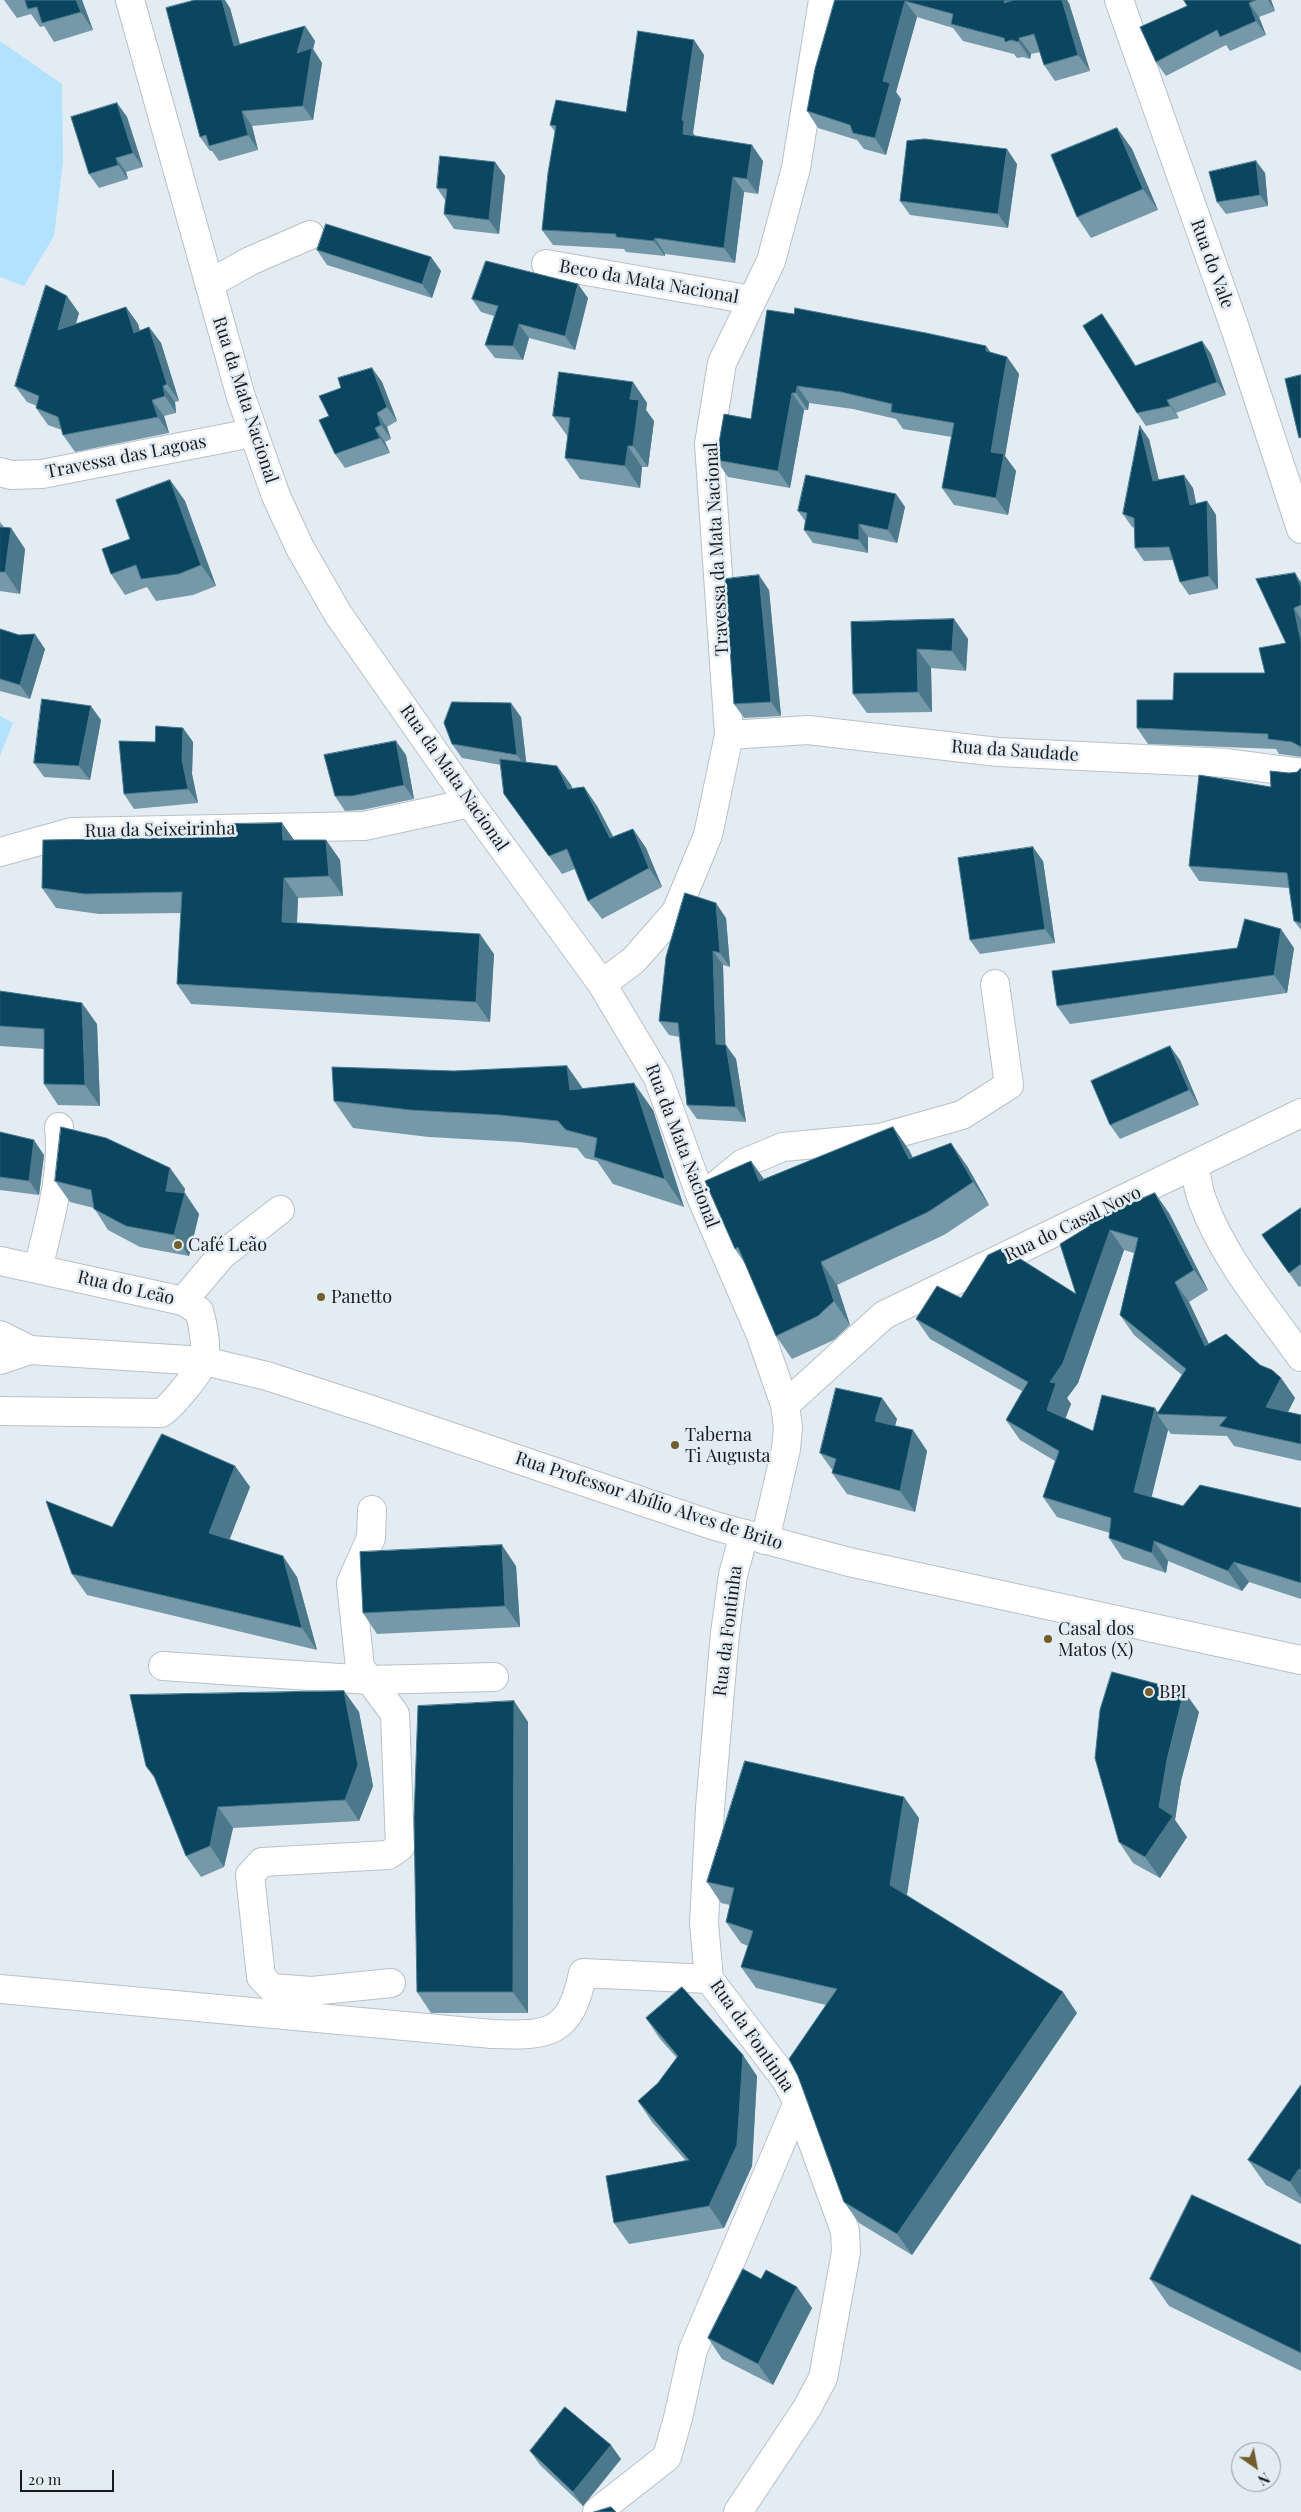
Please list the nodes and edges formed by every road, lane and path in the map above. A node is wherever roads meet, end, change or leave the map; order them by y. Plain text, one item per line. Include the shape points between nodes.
1 (130, 0) edge
2 (823, 0) edge
3 (1120, 0) edge
4 (310, 236) dead end
5 (546, 264) dead end
6 (209, 284) junction
7 (752, 300) junction
8 (252, 433) junction
9 (0, 472) edge
10 (1301, 528) edge
11 (729, 735) junction
12 (1301, 774) edge
13 (470, 803) junction
14 (0, 852) edge
15 (602, 984) junction
16 (995, 984) dead end
17 (1301, 1113) edge
18 (59, 1127) edge
19 (1194, 1165) junction
20 (701, 1197) junction
21 (280, 1210) dead end
22 (0, 1261) edge
23 (38, 1269) junction
24 (183, 1301) junction
25 (0, 1335) edge
26 (30, 1350) junction
27 (1301, 1357) edge
28 (0, 1360) edge
29 (204, 1361) junction
30 (785, 1405) junction
31 (0, 1411) edge
32 (372, 1510) dead end
33 (755, 1537) junction
34 (1301, 1660) edge
35 (163, 1666) dead end
36 (494, 1677) dead end
37 (368, 1680) junction
38 (709, 1979) junction
39 (391, 1983) dead end
40 (0, 1989) edge
41 (798, 2102) junction
42 (597, 2512) edge
43 (738, 2512) edge

1 - 6 street, Rua da Mata Nacional
2 - 7 street, Travessa da Mata Nacional via 796,168 771,261
3 - 10 street, Rua do Vale
4 - 6 street
5 - 7 street, Beco da Mata Nacional
6 - 8 street, Rua da Mata Nacional
7 - 11 street, Travessa da Mata Nacional via 722,363 708,444
8 - 9 street, Travessa das Lagoas via 42,474
8 - 13 street, Rua da Mata Nacional via 276,496 318,581
11 - 12 street, Rua da Saudade via 808,730 998,752 1227,763
11 - 15 street, Travessa da Mata Nacional via 708,835 676,912 634,960
13 - 14 street, Rua da Seixeirinha via 364,826 72,832
13 - 15 street, Rua da Mata Nacional
15 - 20 street, Rua da Mata Nacional via 658,1078
16 - 20 street via 1009,1085 962,1115 880,1138 784,1147 742,1164
17 - 19 street, Rua do Casal Novo
18 - 23 street via 61,1145 56,1193
19 - 27 street via 1202,1202 1219,1235
19 - 30 street, Rua do Casal Novo via 884,1315
20 - 30 street, Rua da Mata Nacional via 760,1333
21 - 24 street via 222,1255
22 - 23 street, Rua do Leão
23 - 24 street, Rua do Leão
24 - 29 street, Rua do Leão via 199,1311 204,1329
25 - 26 street, Rua Professor Abílio Alves de Brito
26 - 28 street, Rua Professor Abílio Alves de Brito
26 - 29 street, Rua Professor Abílio Alves de Brito
29 - 31 street via 174,1404 161,1413
29 - 33 street, Rua Professor Abílio Alves de Brito via 267,1376
30 - 33 street, Rua da Mata Nacional via 788,1426 786,1449
32 - 37 street via 371,1538 351,1583 360,1667
33 - 34 street, Rua Professor Abílio Alves de Brito via 849,1562
33 - 38 street, Rua da Fontinha via 733,1575 725,1633 704,1923
35 - 37 street
36 - 37 street
37 - 39 street via 384,1696 395,1714 400,1846 388,1856 262,1862 250,1875 261,1977 272,1988 312,1992
38 - 40 street via 583,1973 576,1998 563,2021 548,2031 529,2035
38 - 41 street, Rua da Fontinha via 786,2080
41 - 42 street, Rua da Fontinha via 693,2350 667,2456
41 - 43 street via 846,2231 846,2252 823,2378

